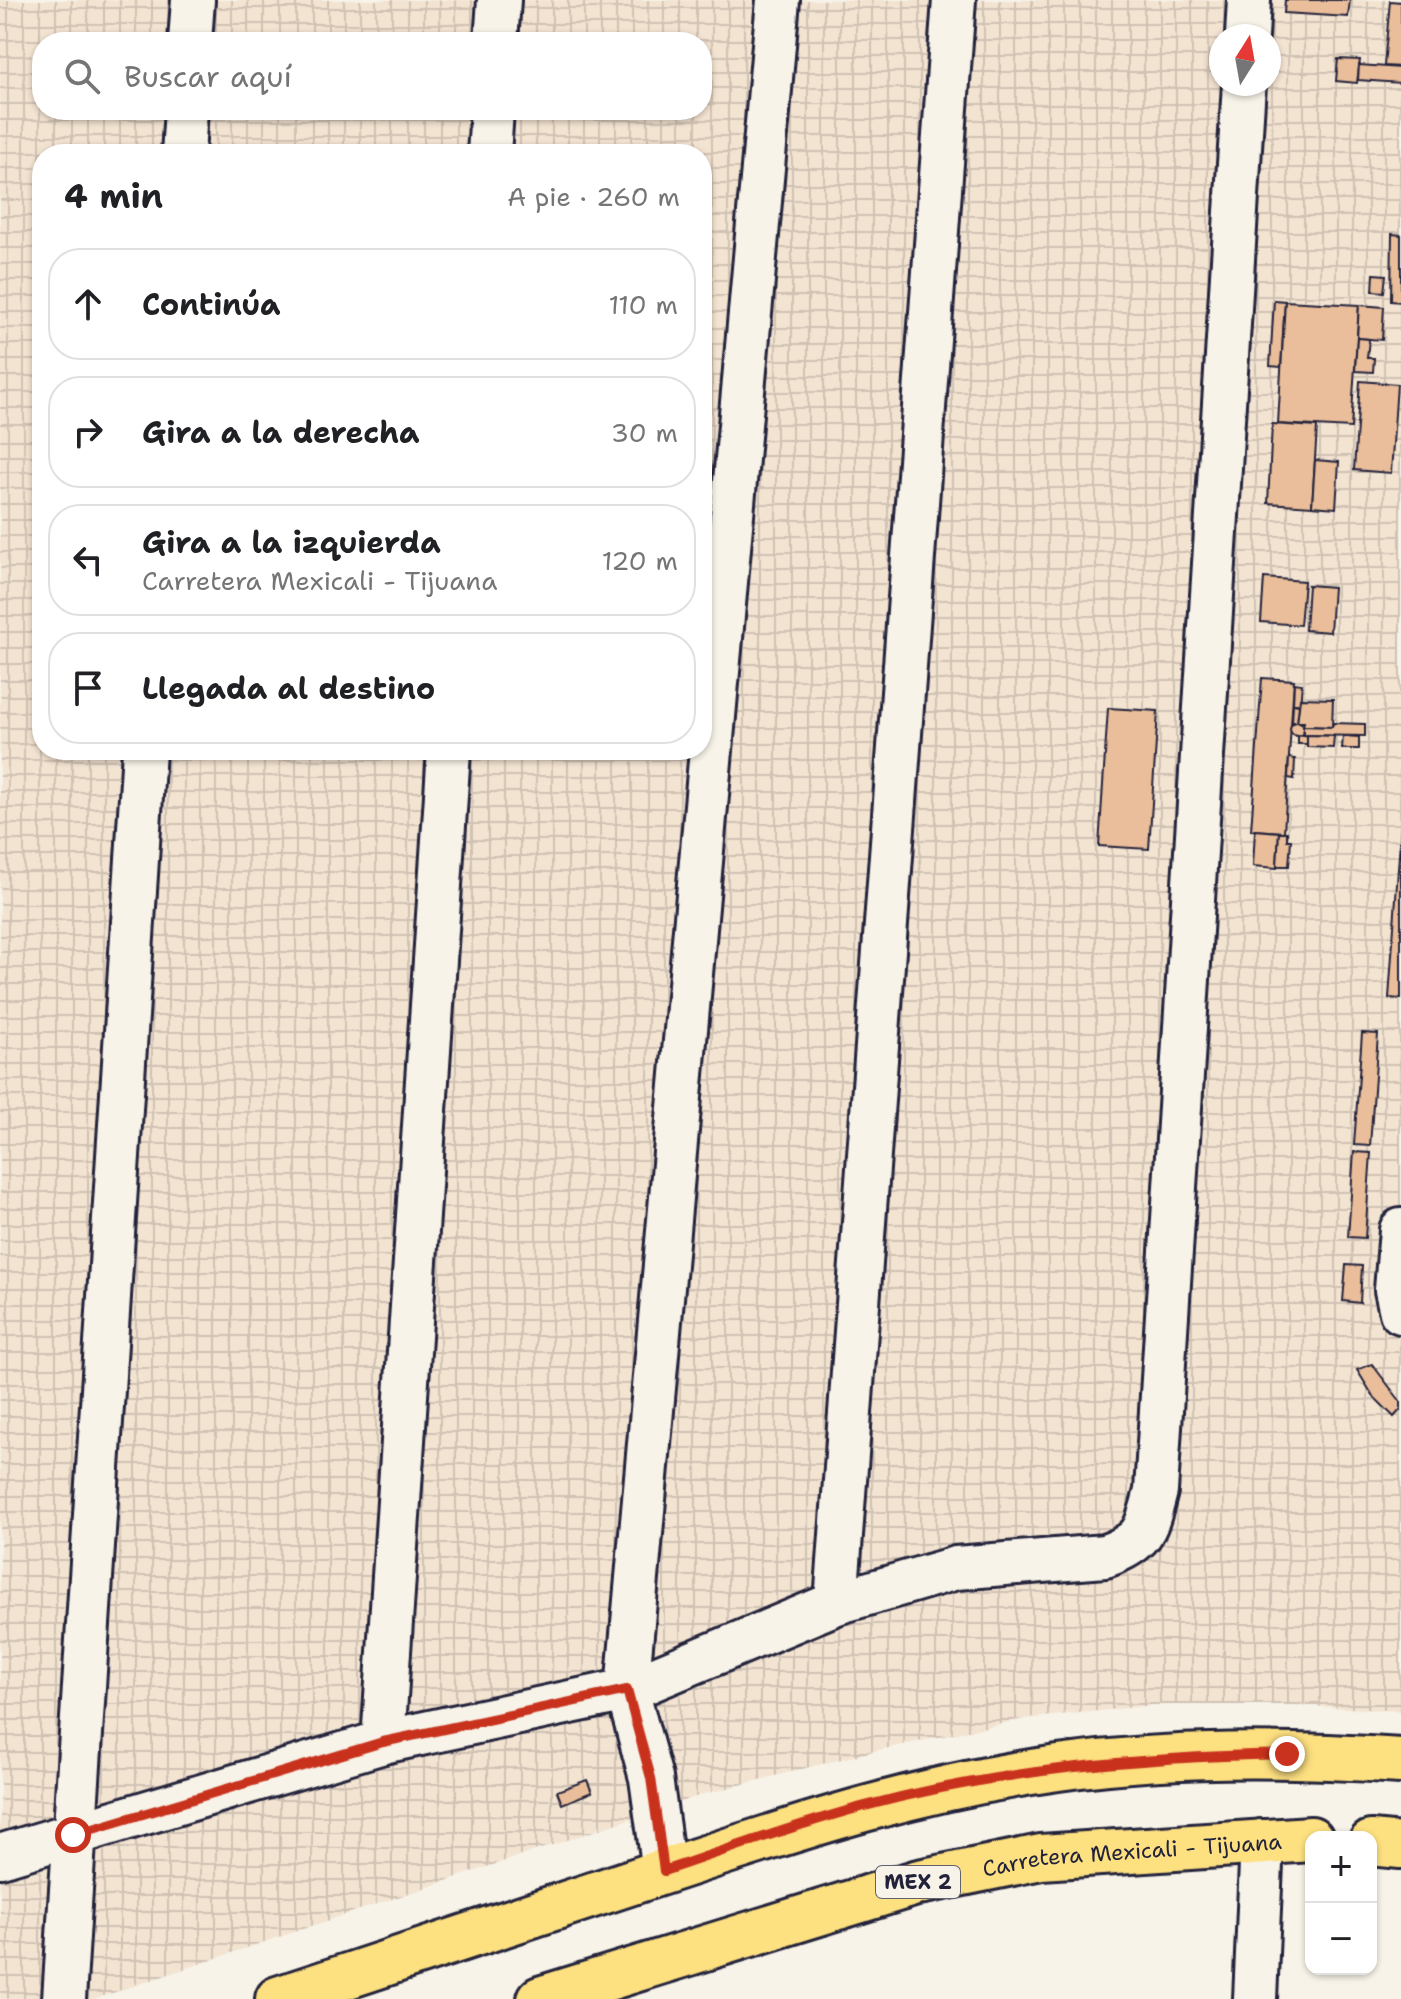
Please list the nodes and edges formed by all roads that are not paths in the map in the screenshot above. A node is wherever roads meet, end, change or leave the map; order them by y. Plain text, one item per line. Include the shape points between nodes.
1 (193, 0) edge
2 (499, 0) edge
3 (778, 0) edge
4 (954, 0) edge
5 (1249, 0) edge
6 (1248, 24) edge
7 (191, 32) edge
8 (497, 32) edge
9 (1243, 96) edge
10 (185, 120) edge
11 (491, 120) edge
12 (184, 144) edge
13 (490, 144) edge
14 (712, 739) edge
15 (143, 760) edge
16 (448, 760) edge
17 (710, 760) edge
18 (1401, 1230) edge
19 (1401, 1312) edge
20 (836, 1603) junction
21 (627, 1690) junction
22 (383, 1742) junction
23 (1401, 1761) edge
24 (73, 1835) junction
25 (1305, 1839) edge
26 (1262, 1841) junction
27 (1377, 1844) edge
28 (1401, 1846) edge
29 (0, 1856) edge
30 (664, 1871) junction
31 (64, 1999) edge
32 (278, 1999) edge
33 (540, 1999) edge
34 (1255, 1999) edge

1 - 7 lane
2 - 8 lane
3 - 14 lane
4 - 20 lane
5 - 6 lane
9 - 20 lane via 1152,1505 1145,1532 1127,1548 1105,1556 956,1568
10 - 12 lane
11 - 13 lane
15 - 24 lane
16 - 22 lane
17 - 21 lane
18 - 19 lane via 1396,1290
20 - 21 lane
21 - 22 lane
21 - 30 lane via 651,1778
22 - 24 lane
23 - 30 main road via 1287,1754 1161,1757 1059,1768 861,1807
24 - 29 lane
24 - 31 lane
25 - 26 main road, Carretera Mexicali - Tijuana / MEX 2
26 - 33 main road, Carretera Mexicali - Tijuana / MEX 2 via 1041,1857 919,1882
26 - 34 lane
27 - 28 main road
30 - 32 main road

